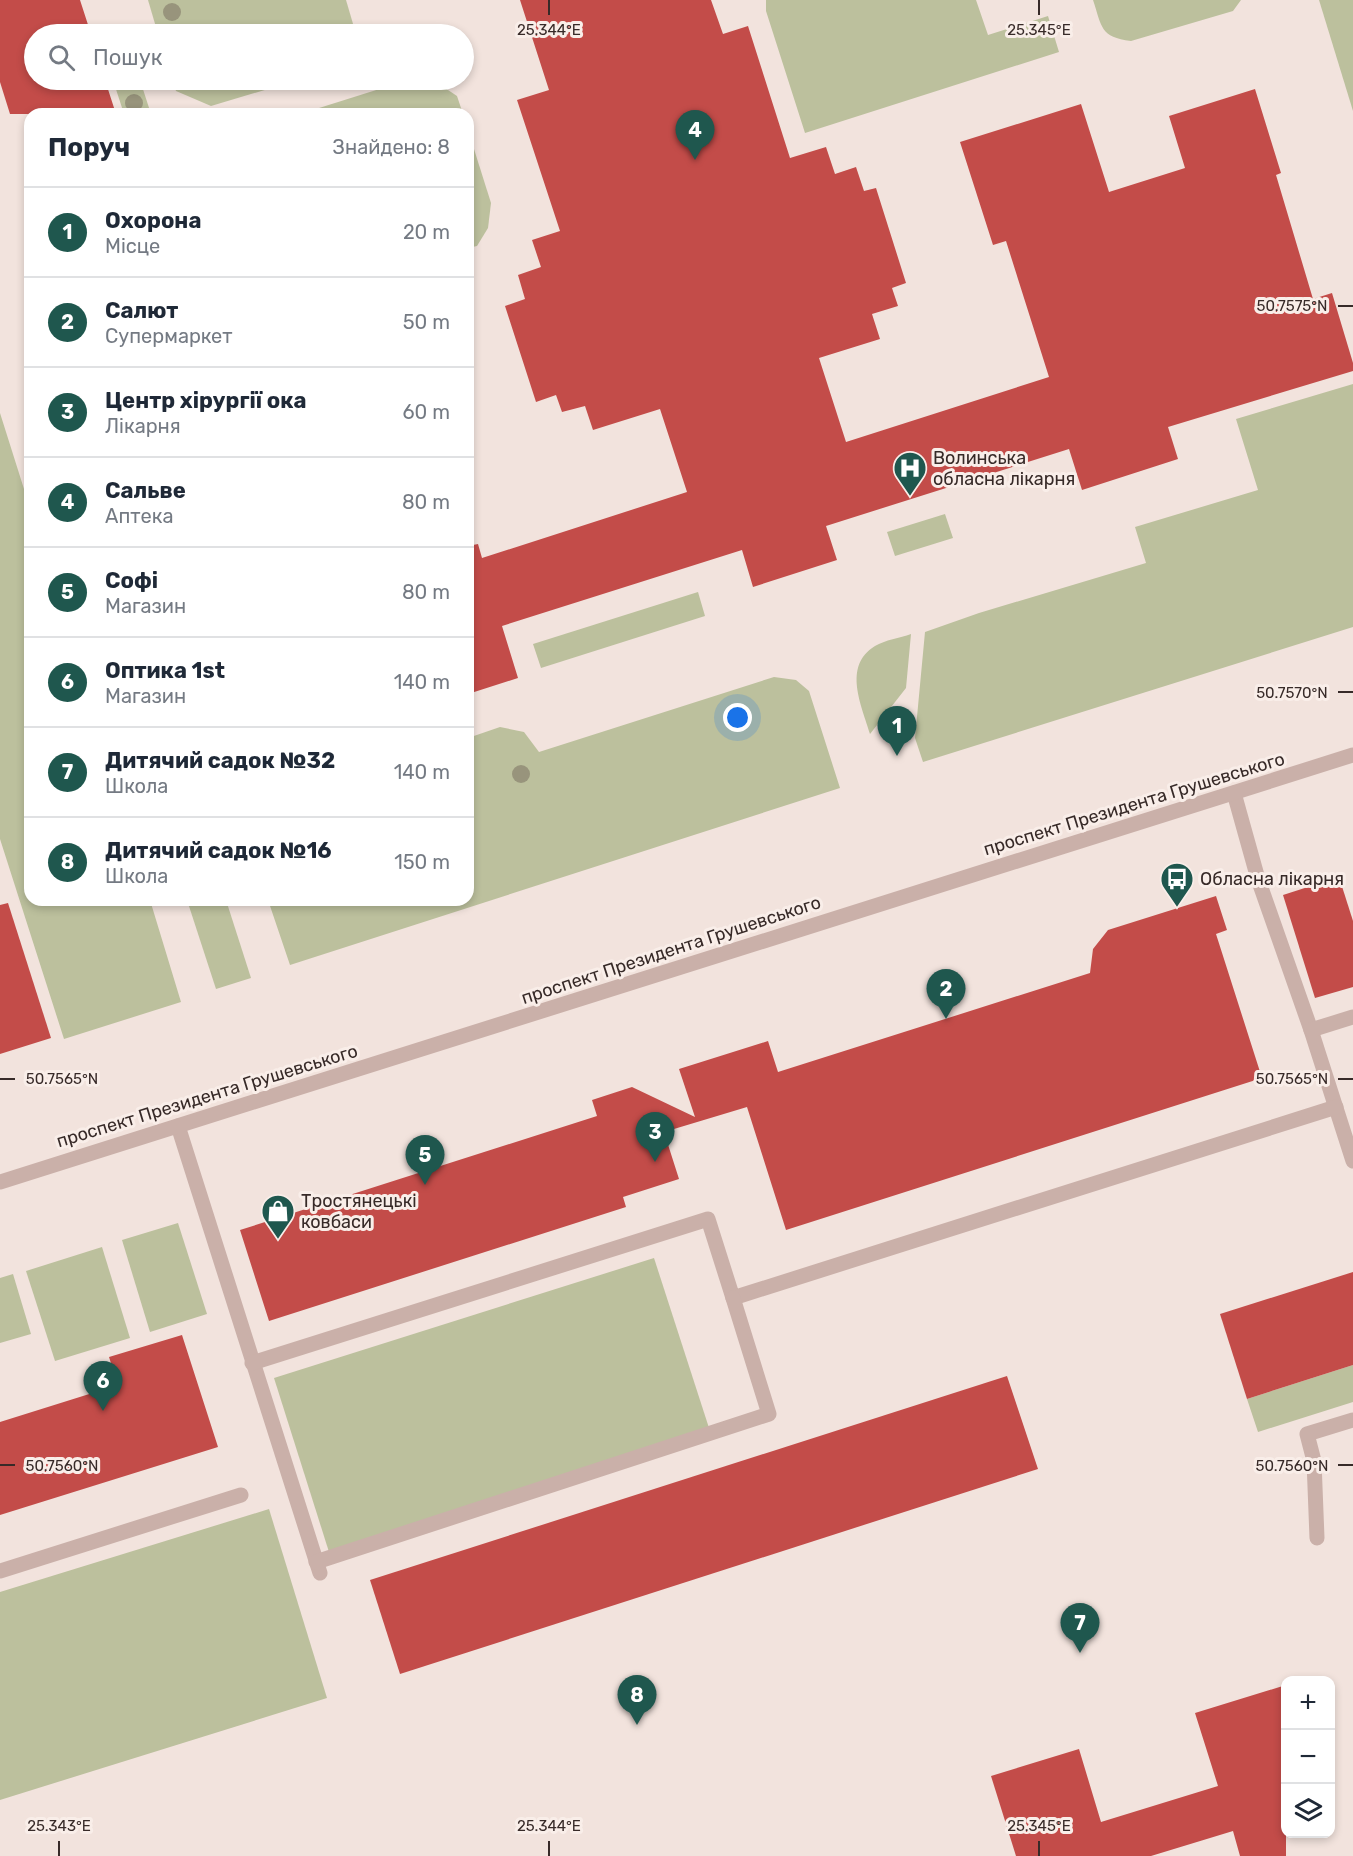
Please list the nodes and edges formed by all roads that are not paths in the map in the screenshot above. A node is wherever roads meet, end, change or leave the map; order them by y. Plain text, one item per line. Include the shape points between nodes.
1 (1353, 755) edge
2 (1234, 793) junction
3 (1353, 1017) edge
4 (1311, 1030) junction
5 (1335, 1107) junction
6 (178, 1126) junction
7 (1353, 1161) edge
8 (0, 1182) edge
9 (733, 1298) junction
10 (252, 1363) junction
11 (1353, 1420) edge
12 (241, 1496) dead end
13 (1317, 1538) dead end
14 (0, 1571) edge

1 - 2 street, проспект Президента Грушевського
2 - 4 street via 1258,879
2 - 6 street, проспект Президента Грушевського
3 - 4 street
4 - 5 street
5 - 7 street
5 - 9 street
6 - 8 street, проспект Президента Грушевського
6 - 10 street
9 - 10 street via 708,1220
9 - 10 street via 769,1413 318,1567
11 - 13 street via 1307,1434 1314,1461
12 - 14 street

